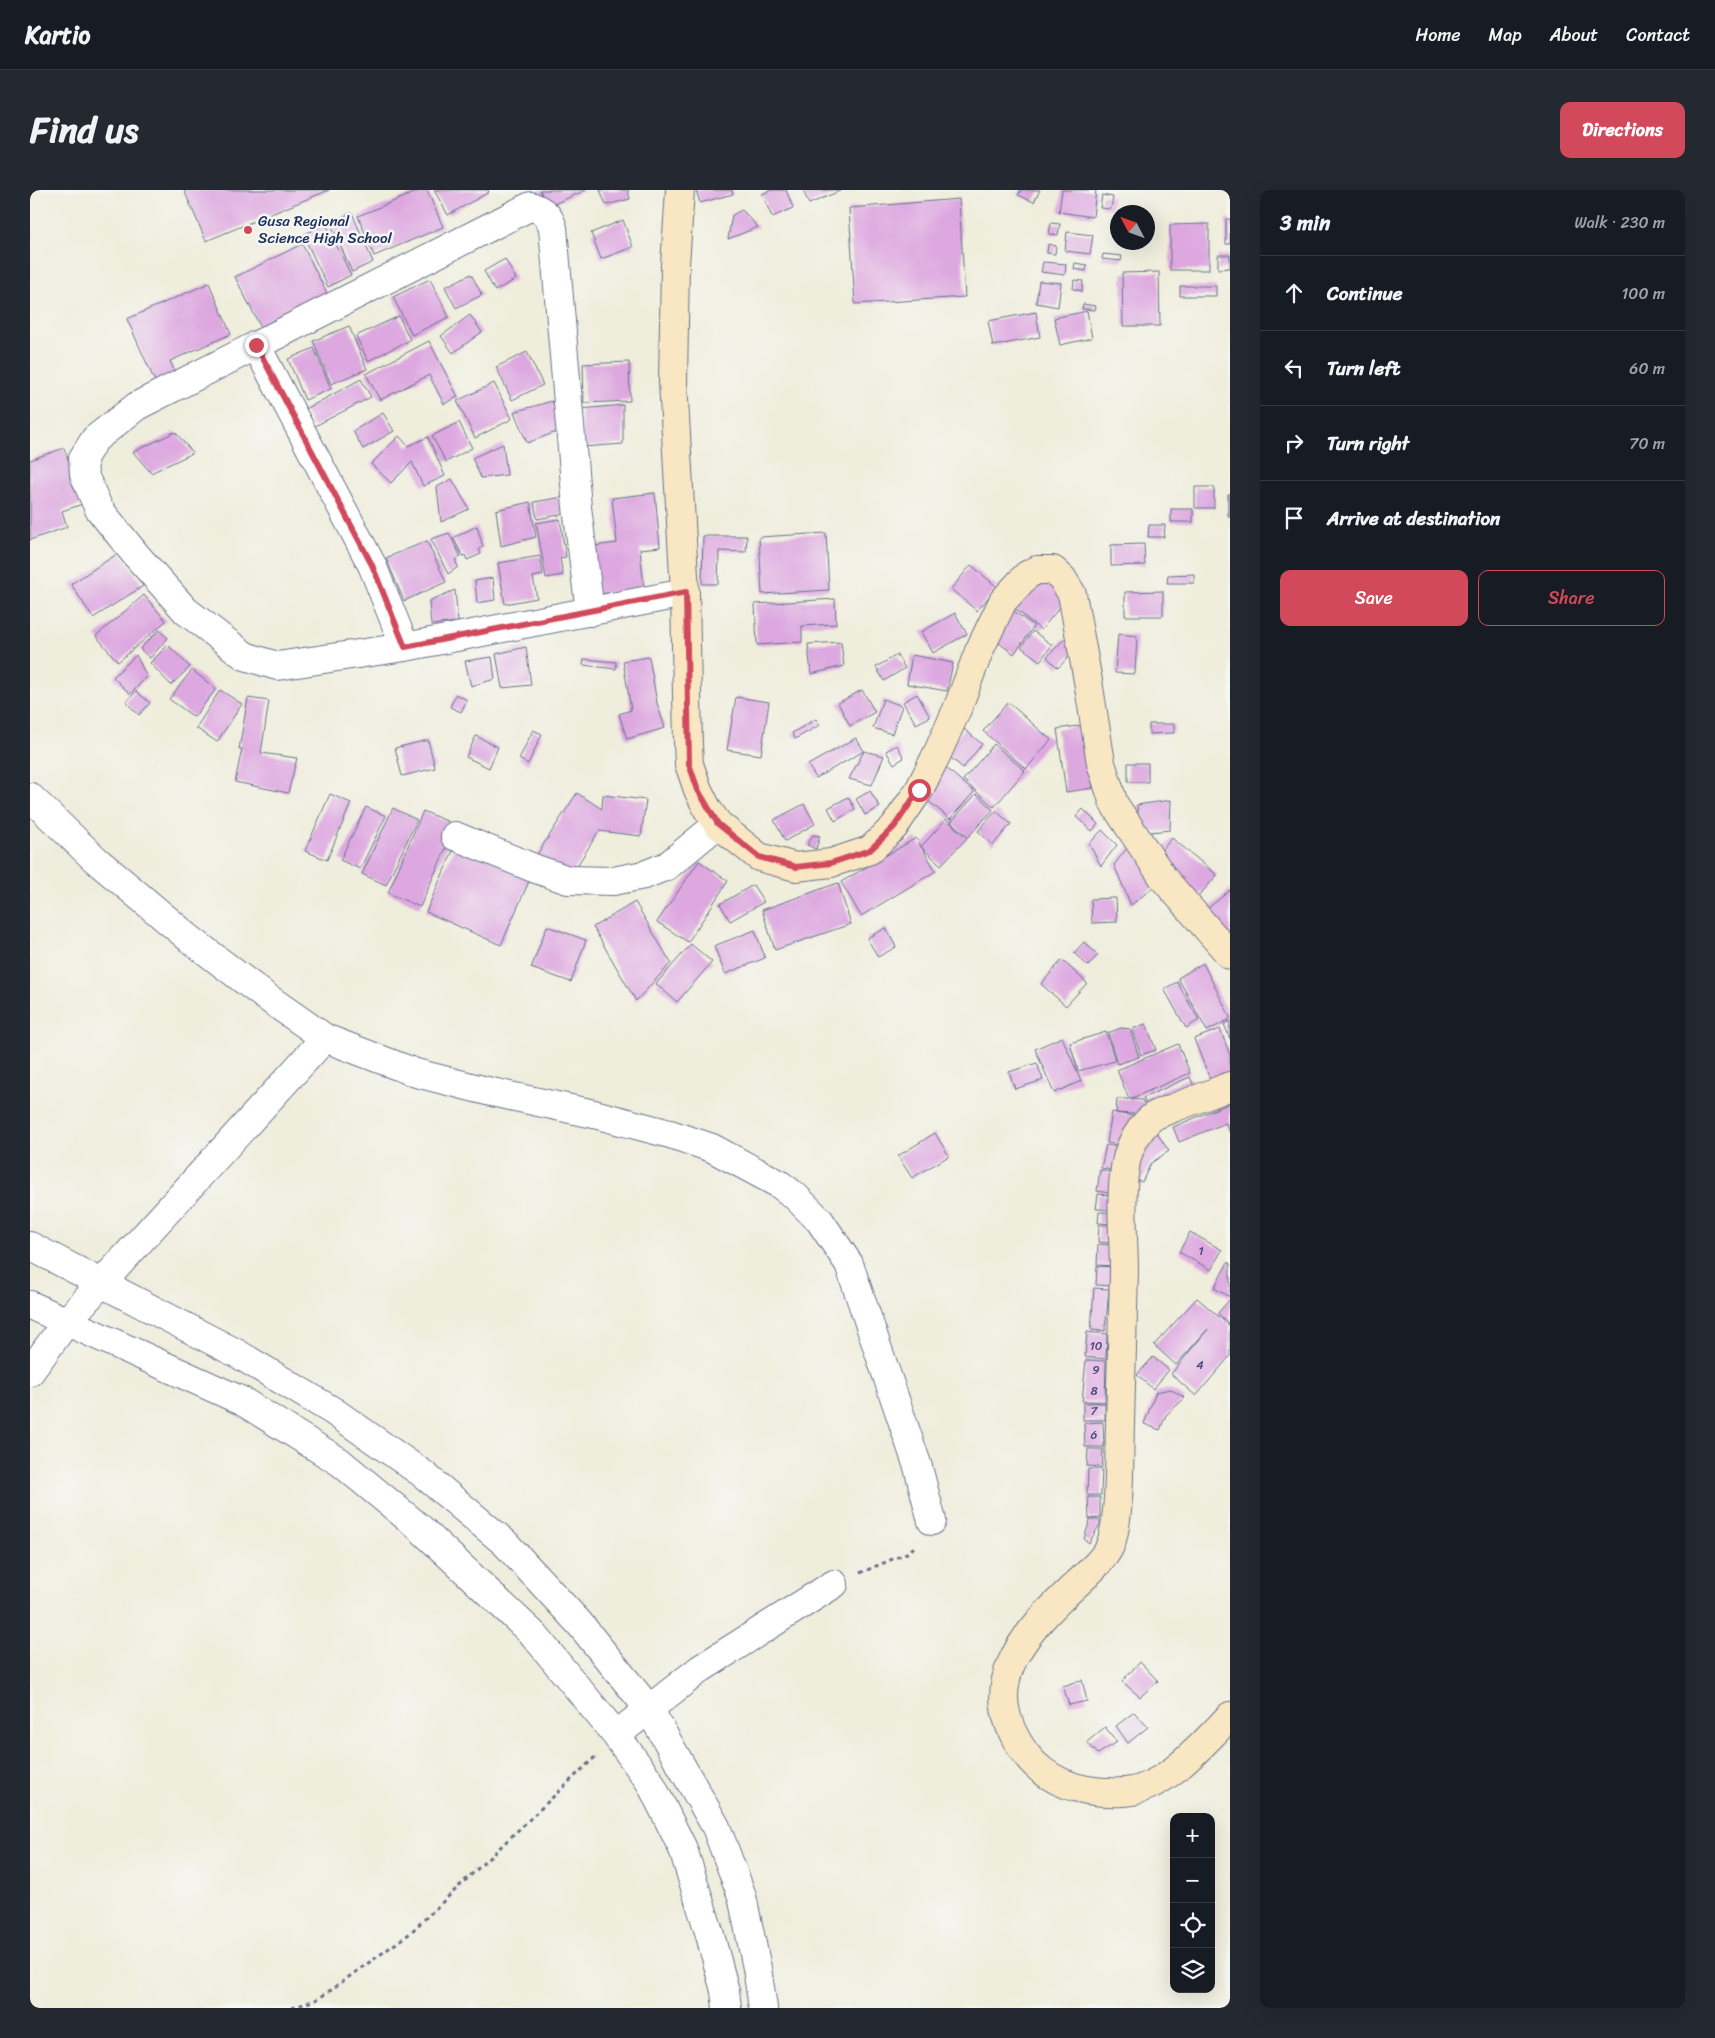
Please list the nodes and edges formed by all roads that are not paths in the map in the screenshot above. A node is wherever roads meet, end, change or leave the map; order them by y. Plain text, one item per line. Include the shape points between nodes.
1 (680, 190) edge
2 (256, 345) junction
3 (686, 592) junction
4 (590, 612) junction
5 (405, 647) junction
6 (30, 797) edge
7 (718, 824) junction
8 (455, 836) dead end
9 (1230, 956) edge
10 (325, 1038) junction
11 (1230, 1086) edge
12 (30, 1246) edge
13 (102, 1284) junction
14 (30, 1305) edge
15 (67, 1321) junction
16 (30, 1372) edge
17 (932, 1521) road end
18 (834, 1584) road end
19 (649, 1710) junction
20 (1230, 1716) edge
21 (616, 1735) junction
22 (727, 2008) edge
23 (762, 2008) edge

1 - 3 main road via 673,382
2 - 4 street via 531,206 542,210 554,228 577,507
2 - 5 street via 372,565
2 - 5 street via 137,406 95,439 83,458 84,475 100,509 186,611 245,656 277,666
3 - 4 street
3 - 7 main road via 689,764 698,790
4 - 5 street
6 - 10 street via 96,860 190,939
7 - 8 street via 667,866 644,875 613,881 568,880
7 - 9 main road via 759,857 796,867 831,863 870,850 894,827 919,790 1003,600 1027,574 1054,570 1072,594 1101,763 1114,804 1164,879
10 - 13 street
10 - 17 street via 416,1073 594,1114 712,1148 795,1196 820,1221 850,1264 918,1468
11 - 20 main road via 1154,1116 1132,1143 1126,1161 1124,1188 1124,1308 1117,1502 1110,1546 1031,1629 1012,1660 1004,1692 1008,1725 1030,1759 1044,1773 1064,1785 1089,1791 1133,1791 1167,1776
12 - 13 street
13 - 15 street
13 - 19 street via 238,1354 333,1411 423,1474 505,1543 579,1624
14 - 15 street
15 - 16 street
15 - 21 street via 242,1401 340,1462 420,1528 534,1634
18 - 19 street via 700,1670
19 - 21 street
19 - 23 street via 716,1827 742,1896
21 - 22 street via 650,1782 683,1848 710,1935

